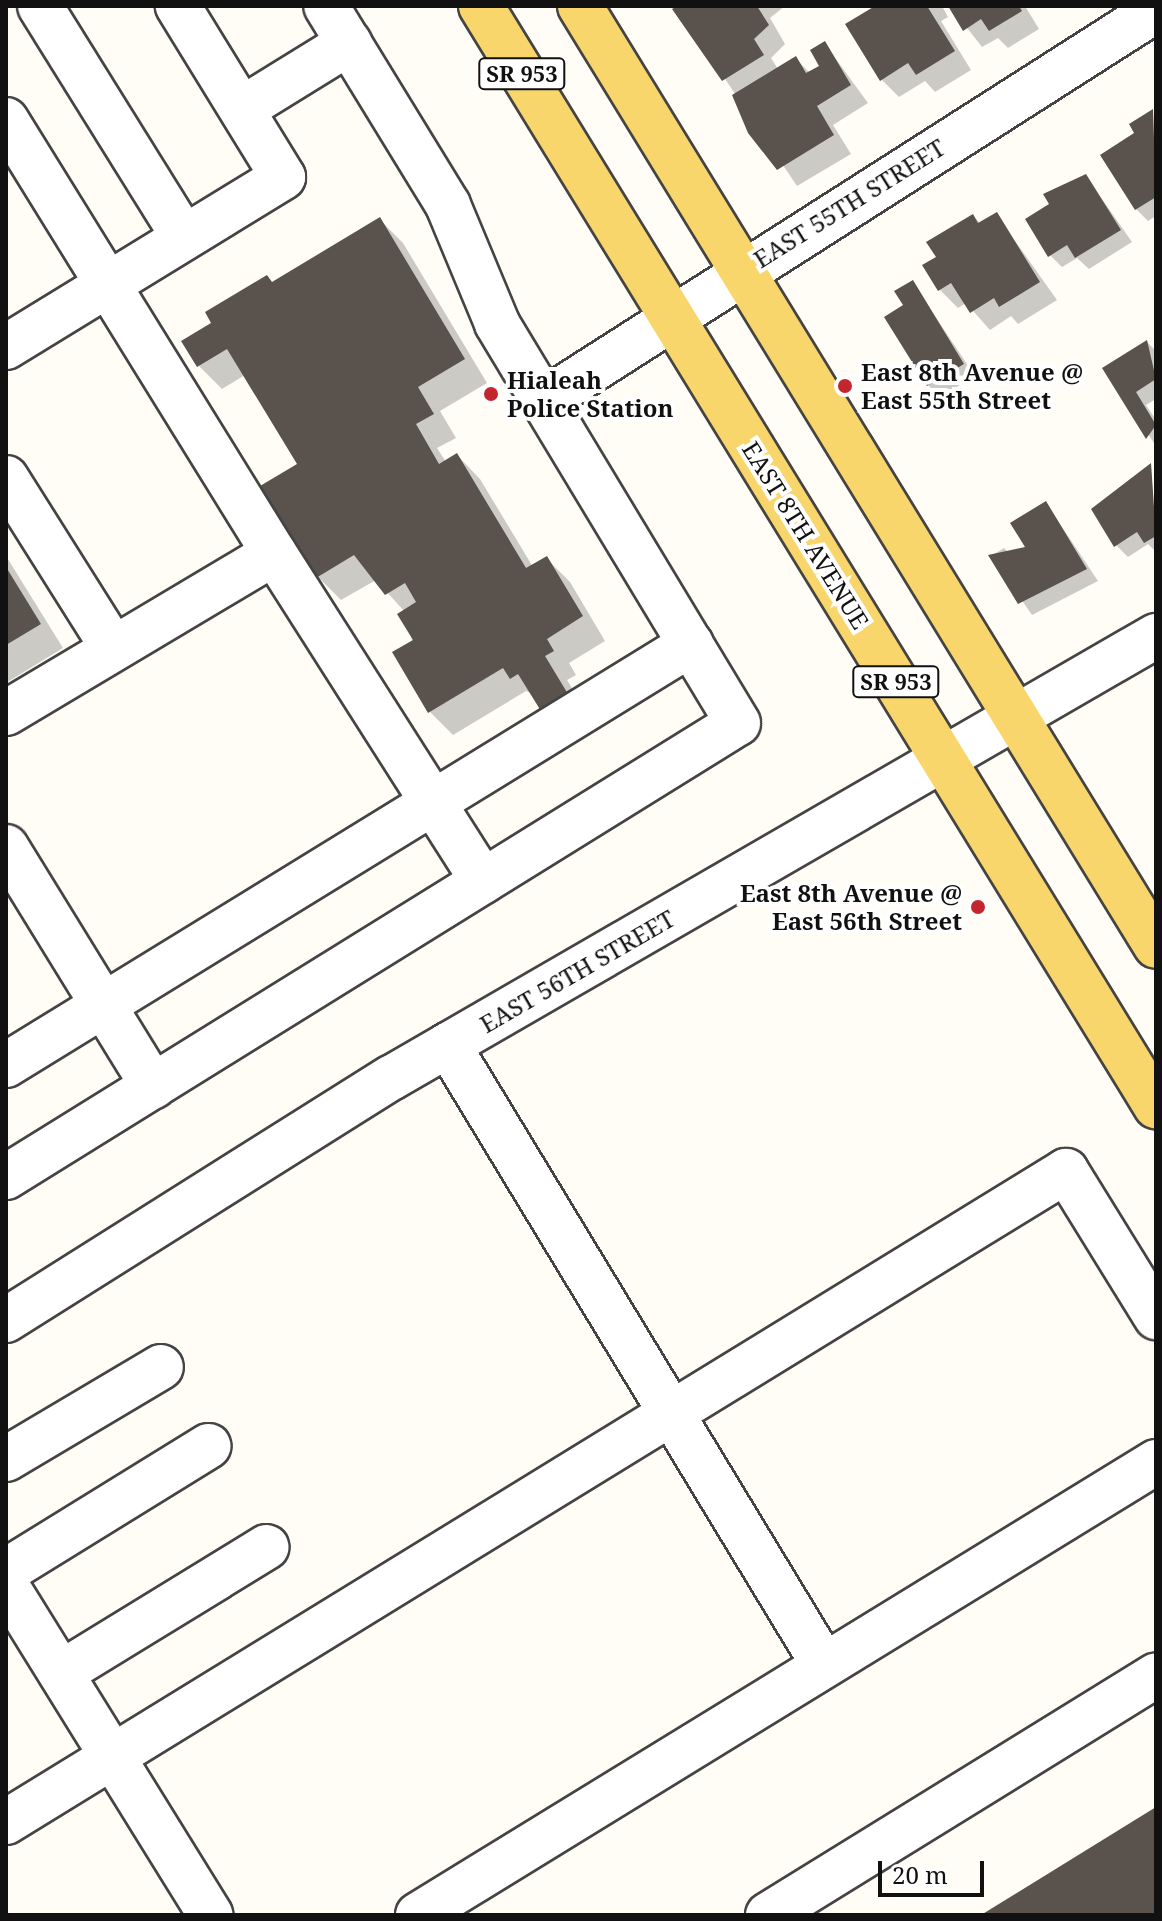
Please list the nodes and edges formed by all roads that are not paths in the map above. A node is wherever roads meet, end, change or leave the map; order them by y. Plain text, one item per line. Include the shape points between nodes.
1 (40, 6) edge
2 (178, 6) edge
3 (326, 6) edge
4 (481, 6) edge
5 (580, 6) edge
6 (1156, 10) edge
7 (349, 43) junction
8 (242, 109) junction
9 (6, 120) edge
10 (184, 237) junction
11 (743, 271) junction
12 (108, 284) junction
13 (672, 317) junction
14 (6, 347) edge
15 (545, 400) junction
16 (6, 478) edge
17 (274, 553) junction
18 (1156, 636) edge
19 (691, 644) junction
20 (113, 648) junction
21 (6, 713) edge
22 (1017, 720) junction
23 (945, 761) junction
24 (433, 803) junction
25 (6, 847) edge
26 (483, 881) junction
27 (1156, 946) edge
28 (103, 1005) junction
29 (448, 1045) junction
30 (6, 1065) edge
31 (153, 1086) junction
32 (1156, 1106) edge
33 (6, 1177) edge
34 (1156, 1317) edge
35 (6, 1320) edge
36 (161, 1367) dead end
37 (672, 1413) junction
38 (208, 1446) dead end
39 (6, 1459) edge
40 (1156, 1462) edge
41 (267, 1547) dead end
42 (6, 1571) edge
43 (6, 1585) edge
44 (824, 1665) junction
45 (61, 1673) junction
46 (1156, 1675) edge
47 (113, 1757) junction
48 (6, 1822) edge
49 (211, 1915) edge
50 (418, 1915) edge
51 (768, 1915) edge

1 - 10 street
2 - 8 street
3 - 7 street
4 - 13 main road, EAST 8TH AVENUE / SR 953
5 - 11 main road
6 - 11 street, EAST 55TH STREET
7 - 8 street
7 - 15 street via 448,205 497,323
8 - 10 street via 283,177
9 - 12 street
10 - 12 street
11 - 13 street, EAST 55TH STREET
11 - 22 main road
12 - 14 street
12 - 17 street
13 - 15 street, EAST 55TH STREET
13 - 23 main road, EAST 8TH AVENUE / SR 953
15 - 19 street
16 - 20 street
17 - 20 street
17 - 24 street
18 - 22 street, EAST 56TH STREET
19 - 24 street
19 - 26 street via 738,723
20 - 21 street
22 - 23 street, EAST 56TH STREET
22 - 27 main road
23 - 29 street, EAST 56TH STREET
23 - 32 main road, EAST 8TH AVENUE / SR 953
24 - 26 street
24 - 28 street
25 - 28 street
26 - 31 street
28 - 30 street
28 - 31 street
29 - 35 street, EAST 56TH STREET
29 - 37 street
31 - 33 street
34 - 37 street via 1066,1171
36 - 39 street
37 - 44 street
37 - 47 street
38 - 42 street
40 - 44 street
41 - 45 street
43 - 45 street
44 - 50 street
45 - 47 street
46 - 51 street
47 - 48 street
47 - 49 street

